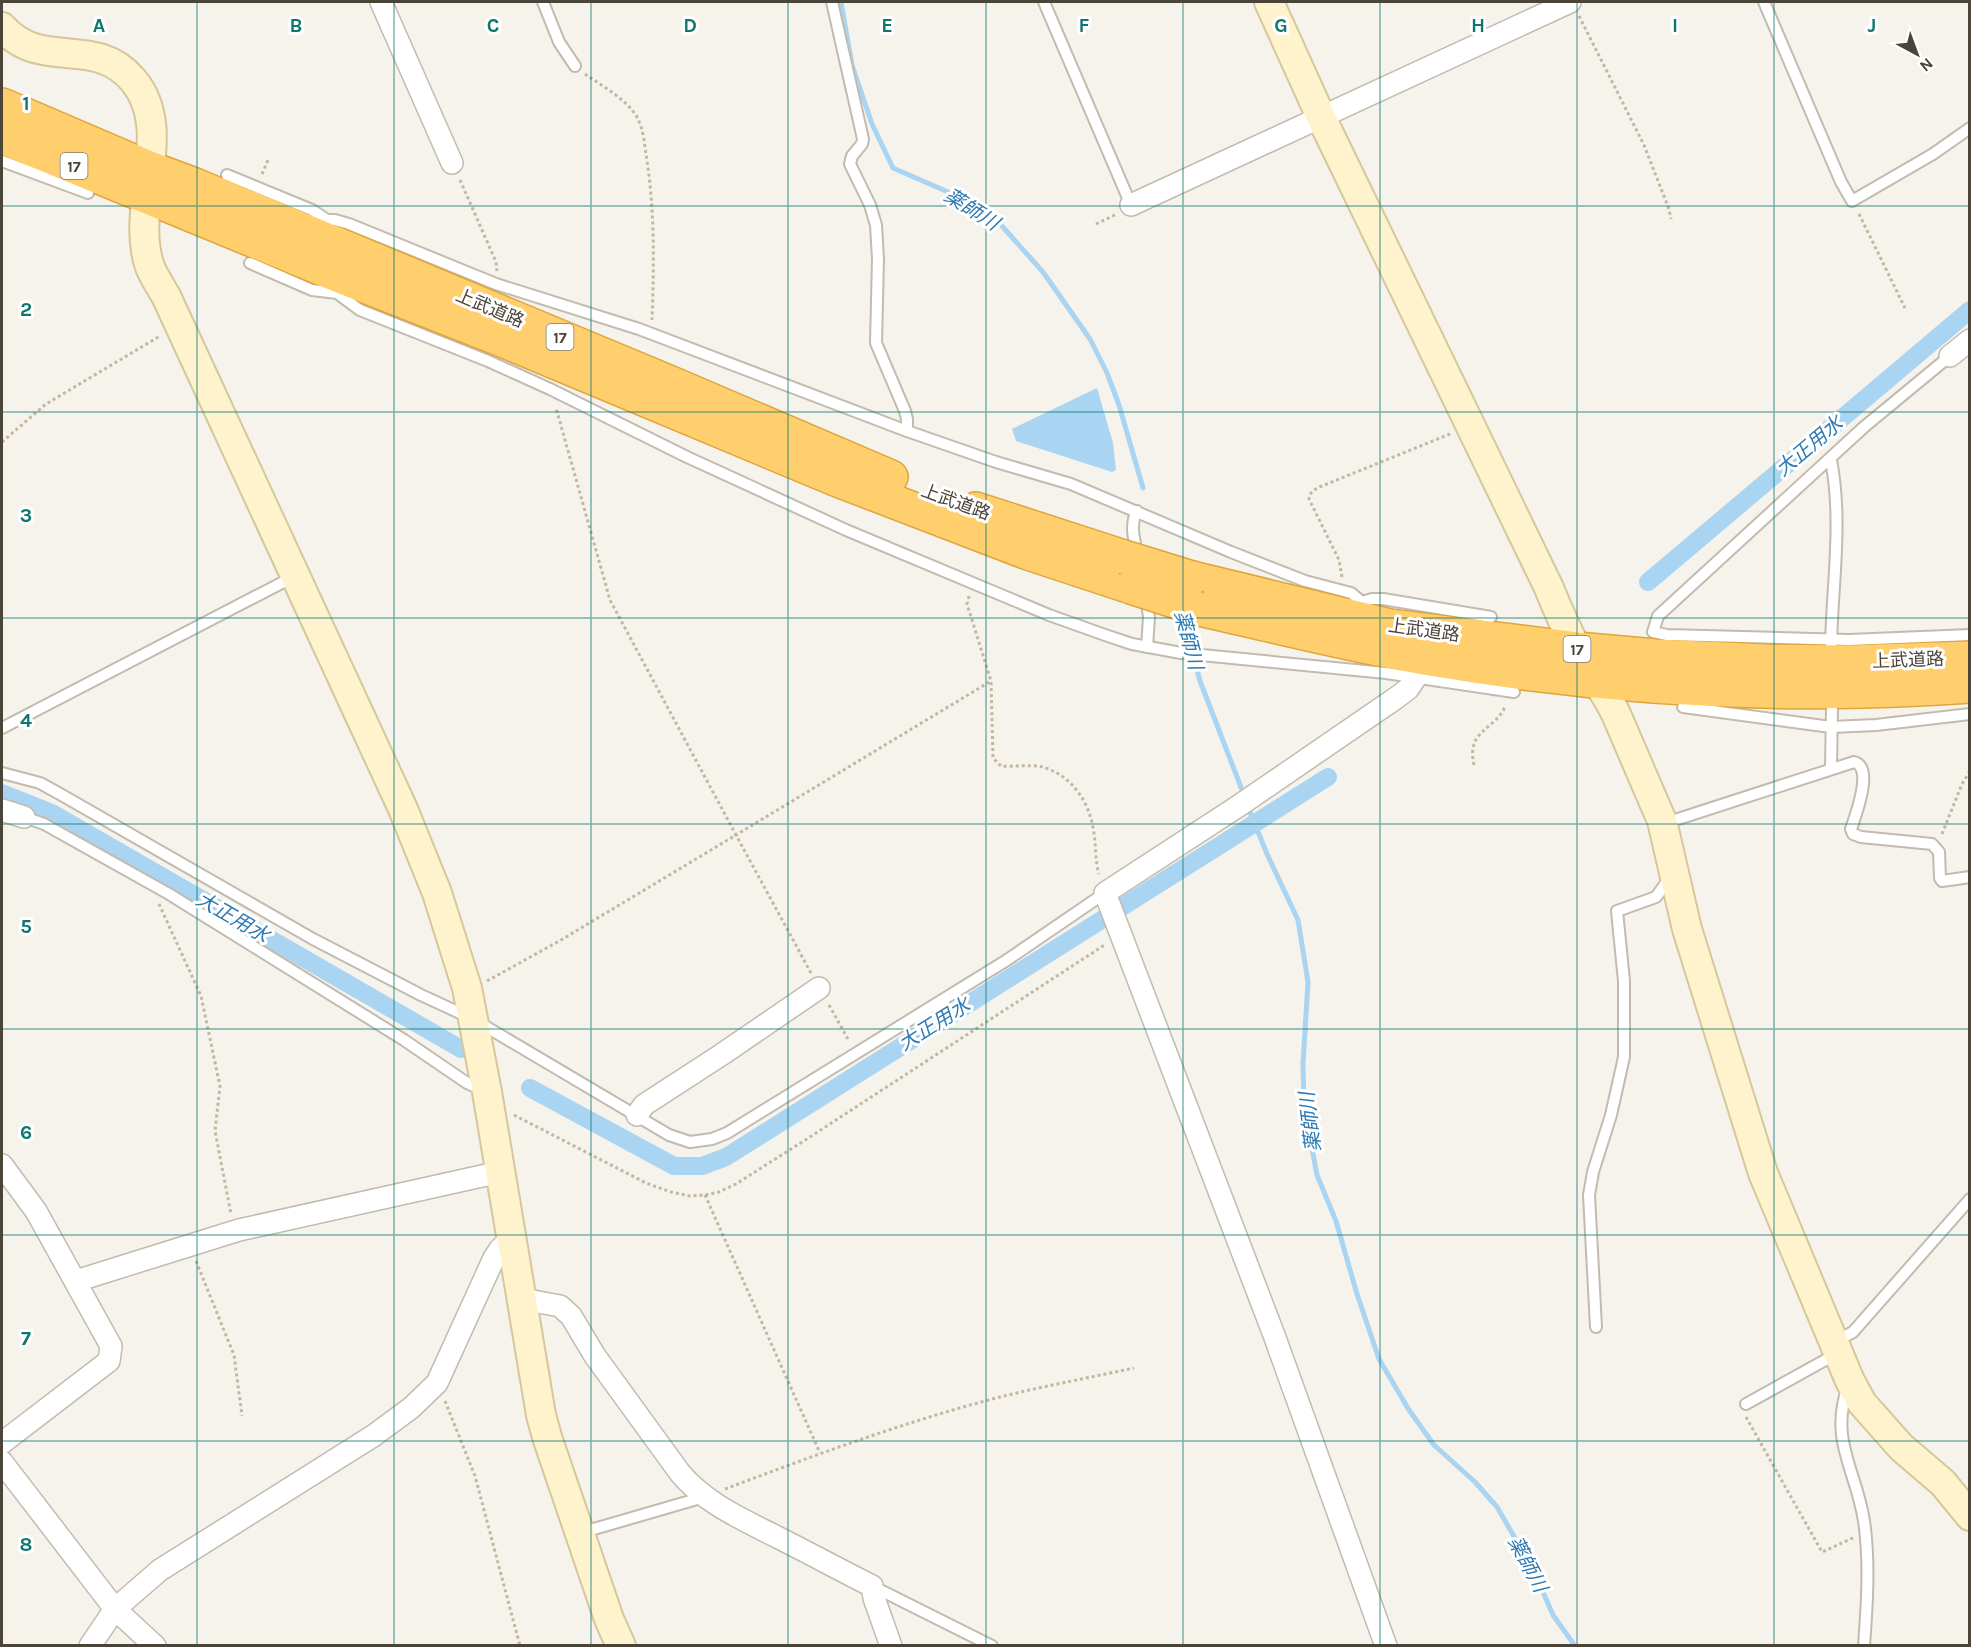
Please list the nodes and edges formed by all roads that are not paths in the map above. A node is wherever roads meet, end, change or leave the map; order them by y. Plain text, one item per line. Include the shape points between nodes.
1 (381, 2) edge
2 (543, 2) edge
3 (832, 2) edge
4 (1044, 2) edge
5 (1269, 2) edge
6 (1764, 2) edge
7 (1573, 6) edge
8 (3, 31) edge
9 (575, 66) road end
10 (2, 105) edge
11 (1321, 117) junction
12 (1970, 128) edge
13 (2, 136) edge
14 (2, 161) edge
15 (452, 163) road end
16 (227, 176) dead end
17 (147, 182) junction
18 (88, 194) dead end
19 (1131, 206) joint
20 (320, 227) junction
21 (250, 263) dead end
22 (339, 285) junction
23 (1970, 339) edge
24 (1950, 356) joint
25 (907, 431) junction
26 (1831, 460) junction
27 (1137, 511) junction
28 (1127, 572) junction
29 (295, 576) junction
30 (1195, 593) junction
31 (1362, 611) junction
32 (1491, 617) dead end
33 (1970, 635) edge
34 (1831, 645) junction
35 (1146, 647) junction
36 (1577, 649) junction
37 (1970, 658) edge
38 (1422, 669) junction
39 (1597, 680) junction
40 (1970, 686) edge
41 (1509, 692) road end
42 (1832, 707) dead end
43 (1683, 708) dead end
44 (1970, 714) edge
45 (1831, 727) junction
46 (2, 728) edge
47 (1831, 769) junction
48 (2, 773) edge
49 (2, 810) edge
50 (24, 817) joint
51 (1662, 821) junction
52 (1674, 871) junction
53 (1970, 877) edge
54 (1106, 898) junction
55 (819, 987) road end
56 (473, 1019) junction
57 (488, 1092) junction
58 (637, 1115) junction
59 (2, 1165) edge
60 (500, 1172) junction
61 (1970, 1199) edge
62 (511, 1240) junction
63 (76, 1281) junction
64 (522, 1299) junction
65 (1596, 1328) dead end
66 (1835, 1348) junction
67 (1850, 1381) junction
68 (1746, 1404) road end
69 (2, 1443) edge
70 (2, 1462) edge
71 (704, 1497) junction
72 (1970, 1516) edge
73 (580, 1533) junction
74 (872, 1586) junction
75 (115, 1609) junction
76 (90, 1646) edge
77 (155, 1646) edge
78 (621, 1646) edge
79 (891, 1646) edge
80 (992, 1646) edge
81 (1386, 1646) edge
82 (1864, 1646) edge

1 - 15 street
2 - 9 lane via 559,42
3 - 25 lane via 863,139 850,164 876,225 876,343 905,411
4 - 19 lane
5 - 11 street
6 - 12 lane via 1852,201
7 - 11 street
8 - 17 street via 34,49 104,58 133,79 151,115
10 - 17 highway, 上武道路 / 17
11 - 19 street
11 - 36 street
13 - 17 highway, 上武道路 / 17 via 109,180
14 - 18 lane
16 - 20 lane via 312,210
17 - 20 highway, 上武道路 / 17 via 195,185
17 - 22 highway, 上武道路 / 17
17 - 29 street via 145,233 150,267
20 - 25 lane via 335,220 349,224 496,284 652,333
20 - 28 highway, 上武道路 / 17 via 661,379
21 - 22 lane via 312,290
22 - 28 highway, 上武道路 / 17 via 507,342 868,492 1028,553
22 - 35 lane via 360,310 550,388 748,486 974,584
23 - 24 street
24 - 26 lane
25 - 27 lane via 1071,484
26 - 34 lane via 1837,550
26 - 34 lane via 1658,616 1653,632
27 - 31 lane via 1305,581 1351,593
27 - 35 lane via 1132,527 1149,617
28 - 30 highway, 上武道路 / 17, bridge
29 - 46 lane
29 - 56 street via 404,809 447,924
30 - 31 highway, 上武道路 / 17
30 - 38 highway, 上武道路 / 17
31 - 32 lane via 1372,599 1383,599
31 - 36 highway, 上武道路 / 17 via 1390,626
33 - 34 lane
35 - 38 lane via 1216,658 1386,673
36 - 37 highway, 上武道路 / 17 via 1766,661
36 - 39 street
38 - 39 highway, 上武道路 / 17
38 - 41 lane
38 - 54 street via 1396,698
39 - 40 highway, 上武道路 / 17 via 1772,691 1868,692
39 - 51 street
42 - 45 lane
43 - 45 lane
44 - 45 lane via 1876,726
45 - 47 lane
47 - 51 lane
47 - 53 lane via 1854,762 1863,768 1853,834 1932,844 1939,852 1942,881
48 - 56 lane via 40,783 313,939
49 - 50 street
50 - 57 lane via 44,824 153,885 467,1083
51 - 52 street
52 - 65 lane via 1656,897 1617,911 1624,981 1624,1057 1589,1195
52 - 66 street via 1687,929 1763,1173
54 - 58 lane via 772,1106 712,1139 681,1140
54 - 81 street via 1274,1335
55 - 58 street via 644,1105
56 - 57 street
56 - 58 lane
57 - 60 street
59 - 63 street via 36,1210
60 - 62 street
60 - 63 street via 234,1232
61 - 66 lane
62 - 64 street
62 - 75 street via 494,1258 437,1383 373,1436 160,1570
63 - 69 street via 111,1346 109,1361
64 - 71 street via 560,1306 571,1316 595,1356 680,1473
64 - 73 street via 547,1437
66 - 67 street
66 - 68 lane
67 - 72 street via 1862,1403 1901,1447 1943,1483
67 - 82 lane via 1842,1404 1841,1438 1864,1522
70 - 75 street
71 - 73 lane
71 - 74 street
73 - 78 street
74 - 79 street
74 - 80 lane
75 - 76 street
75 - 77 street

